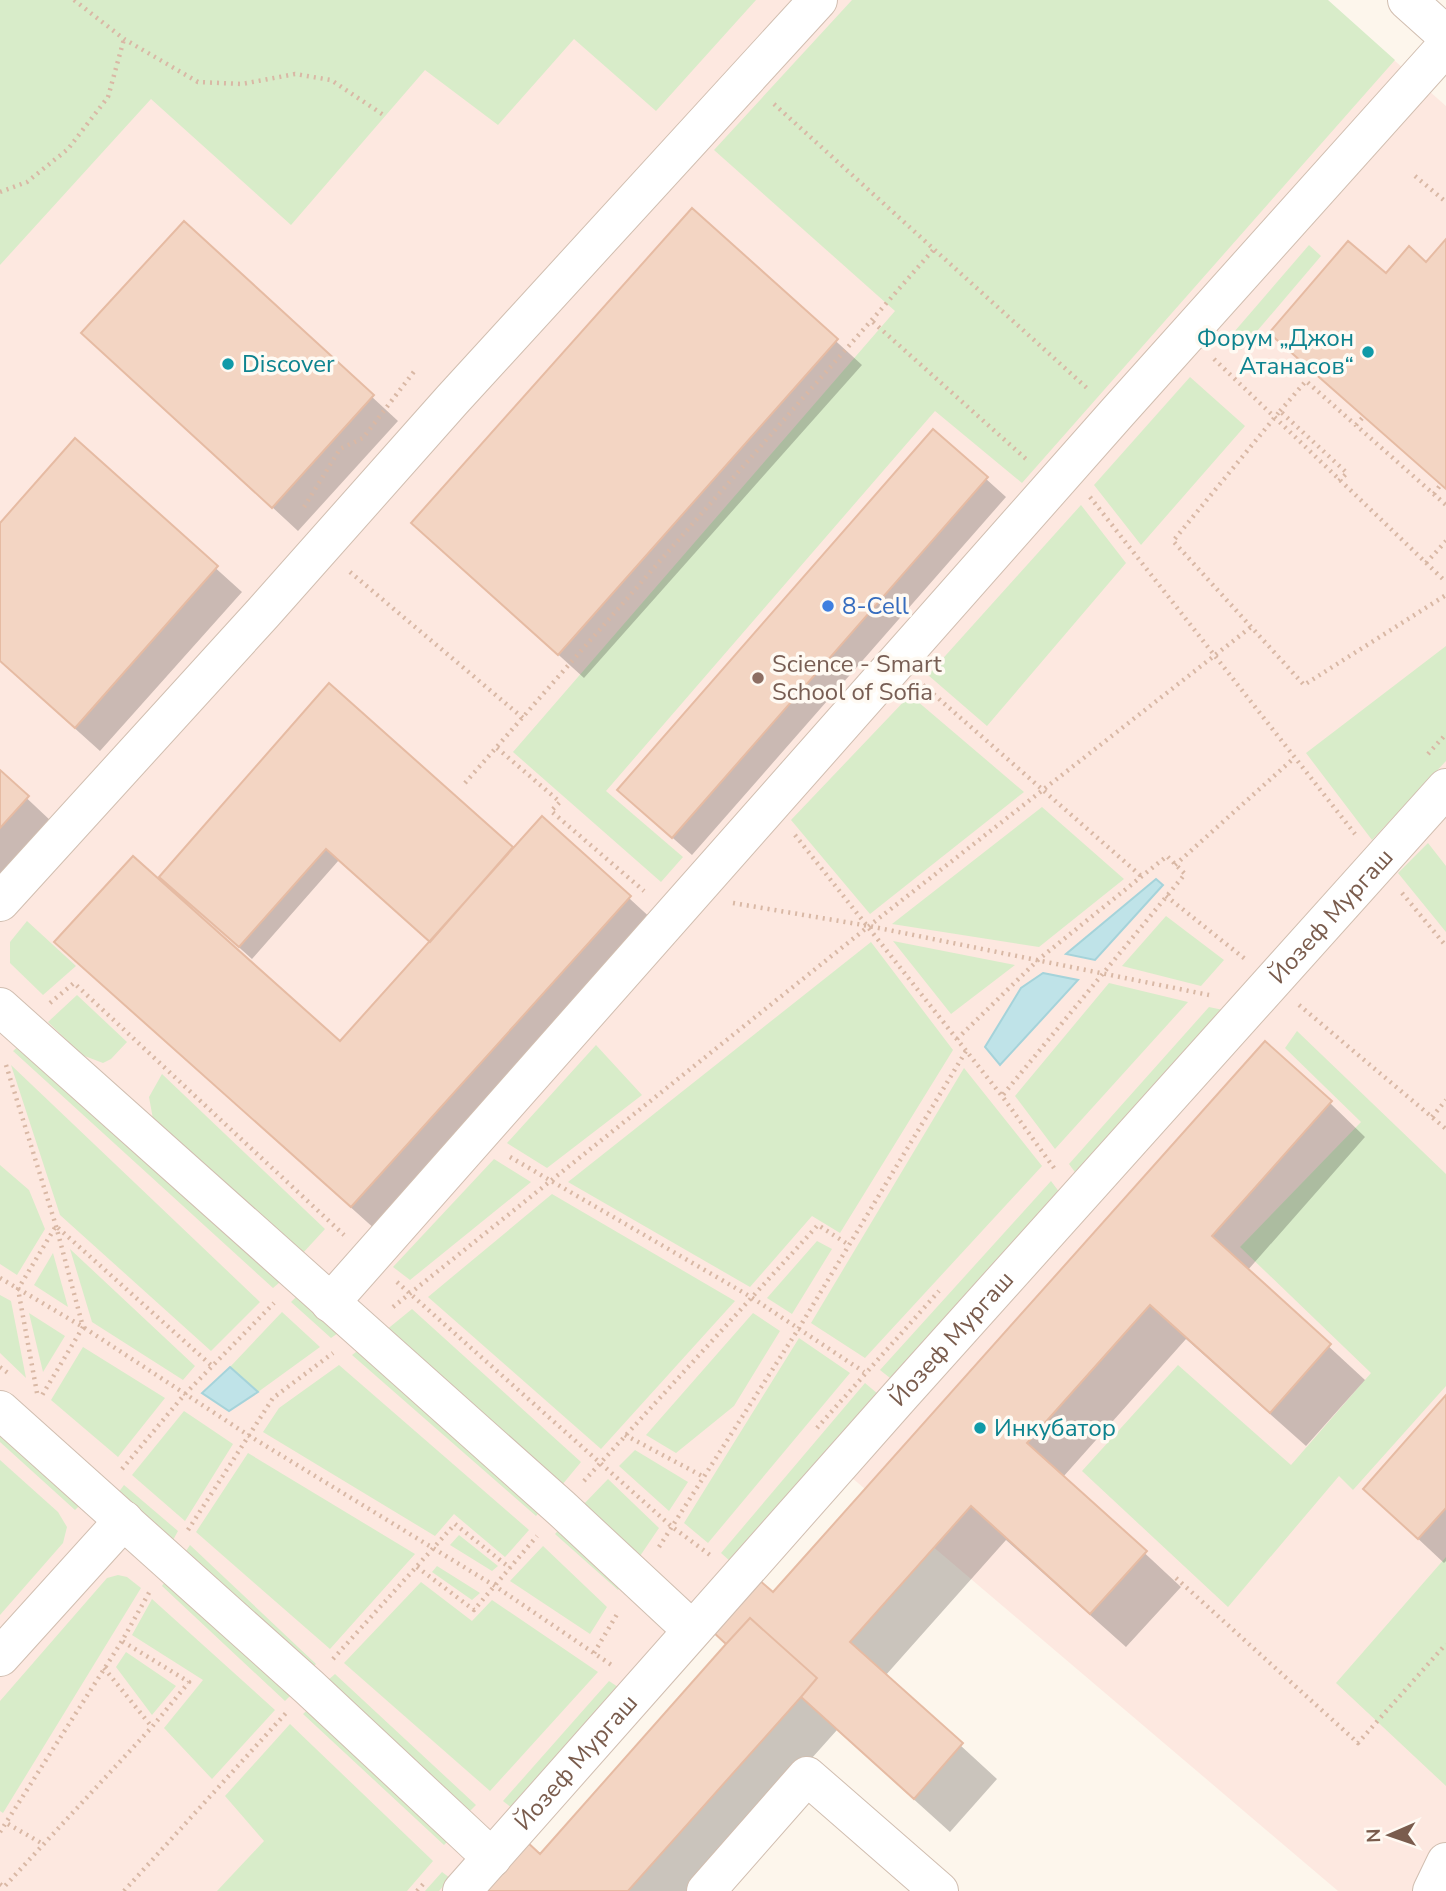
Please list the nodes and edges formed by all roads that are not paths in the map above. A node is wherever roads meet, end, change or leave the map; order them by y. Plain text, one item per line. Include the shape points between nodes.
1 (818, 0) edge
2 (1407, 0) edge
3 (1446, 35) edge
4 (1446, 46) edge
5 (1446, 788) edge
6 (0, 902) edge
7 (11, 1017) edge
8 (330, 1303) junction
9 (0, 1410) edge
10 (124, 1520) junction
11 (692, 1630) junction
12 (0, 1657) edge
13 (492, 1858) junction
14 (1446, 1862) edge
15 (462, 1891) edge
16 (706, 1891) edge
17 (939, 1891) edge
18 (1432, 1891) edge

1 - 6 lane
2 - 3 lane
4 - 8 lane
5 - 11 lane, Йозеф Мургаш
7 - 8 lane
8 - 11 lane
9 - 10 lane
10 - 12 lane
10 - 13 lane
11 - 13 lane, Йозеф Мургаш
13 - 15 lane, Йозеф Мургаш
14 - 18 lane
16 - 17 lane via 807,1776

